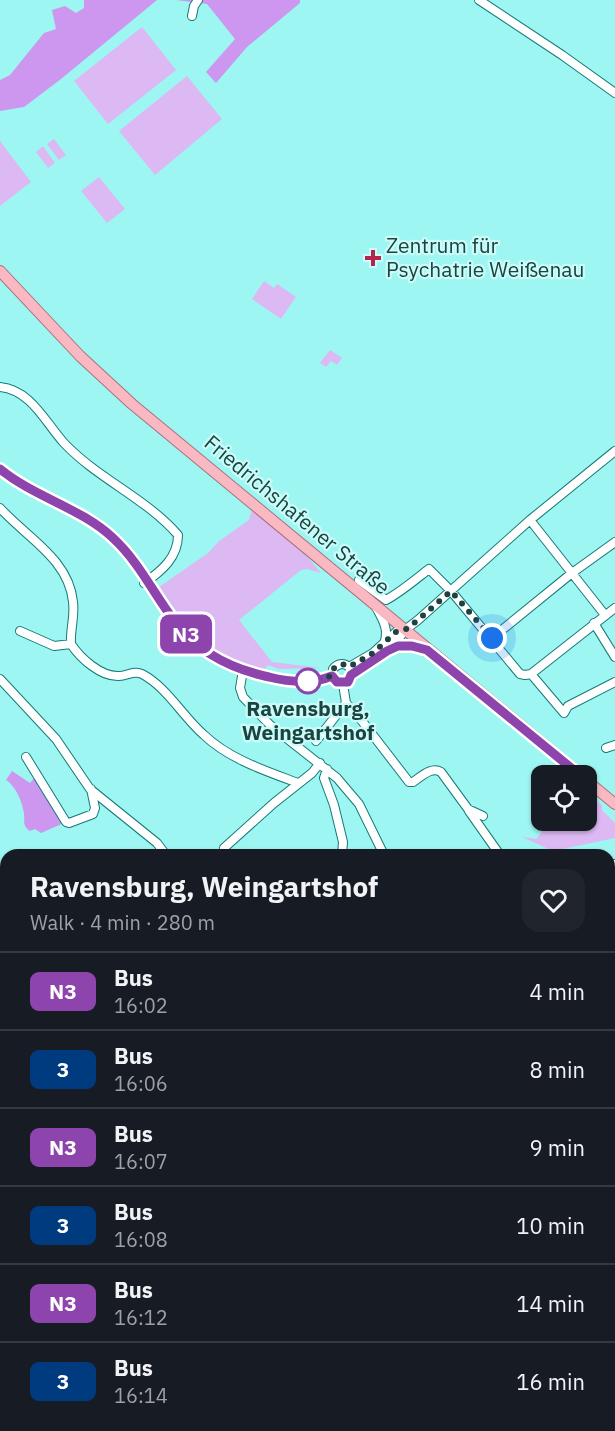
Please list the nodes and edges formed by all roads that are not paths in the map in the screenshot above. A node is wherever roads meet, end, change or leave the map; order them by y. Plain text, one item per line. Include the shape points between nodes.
1 (198, 0) edge
2 (479, 0) edge
3 (192, 16) dead end
4 (615, 93) edge
5 (0, 271) edge
6 (0, 387) edge
7 (613, 456) edge
8 (0, 469) edge
9 (0, 508) edge
10 (530, 520) junction
11 (615, 542) edge
12 (572, 573) junction
13 (359, 580) dead end
14 (146, 581) junction
15 (451, 591) junction
16 (374, 604) junction
17 (615, 608) edge
18 (604, 615) junction
19 (594, 623) junction
20 (405, 630) junction
21 (20, 631) dead end
22 (492, 638) junction
23 (71, 644) junction
24 (386, 648) junction
25 (427, 650) junction
26 (615, 657) edge
27 (243, 670) junction
28 (350, 671) junction
29 (531, 674) junction
30 (332, 676) junction
31 (0, 679) edge
32 (615, 681) edge
33 (343, 684) junction
34 (346, 703) junction
35 (316, 741) dead end
36 (615, 745) edge
37 (606, 748) dead end
38 (26, 757) dead end
39 (568, 765) edge
40 (324, 766) junction
41 (298, 783) junction
42 (90, 789) junction
43 (597, 789) edge
44 (612, 801) edge
45 (468, 809) junction
46 (483, 816) dead end
47 (224, 848) dead end
48 (162, 849) edge
49 (342, 849) edge
50 (381, 849) edge
51 (496, 849) edge

1 - 3 street
2 - 4 street
5 - 16 main road, Friedrichshafener Straße via 80,356 132,404
6 - 14 street via 27,398 64,443 164,519 178,536 178,548 164,567
7 - 10 street
8 - 14 street via 106,532 129,555
9 - 23 street via 44,548 68,583 73,601
10 - 12 street
10 - 15 street
11 - 12 street
12 - 18 street
12 - 22 street
13 - 15 street via 386,600 429,568
14 - 27 street via 191,640 212,656
15 - 20 street
15 - 22 street
16 - 20 main road, Friedrichshafener Straße
16 - 24 street via 386,627
17 - 18 street
18 - 19 street
19 - 26 street
19 - 29 street
20 - 24 street via 399,640
20 - 25 main road, Friedrichshafener Straße
21 - 23 street via 54,646
22 - 29 street via 520,674
23 - 41 street via 109,674 143,675 210,741 252,765
24 - 25 street via 405,645
24 - 28 street
25 - 39 main road, Friedrichshafener Straße
27 - 30 street via 288,680
27 - 40 street via 243,697 270,725
28 - 30 street via 344,664 338,665
28 - 33 street via 348,682
29 - 32 street via 564,713 568,706
30 - 33 street
31 - 42 street via 56,739
33 - 34 street
34 - 35 street
34 - 45 street via 409,782 436,769
36 - 37 street
38 - 42 street via 66,822 93,814
40 - 41 street
40 - 49 street
40 - 50 street via 359,804
41 - 47 street
42 - 48 street
43 - 44 main road
45 - 46 street
45 - 51 street

